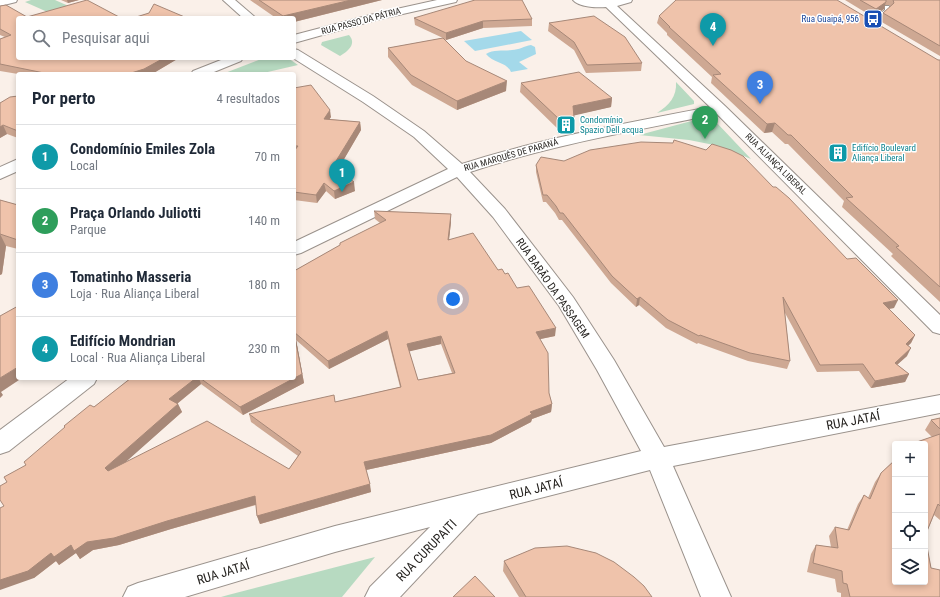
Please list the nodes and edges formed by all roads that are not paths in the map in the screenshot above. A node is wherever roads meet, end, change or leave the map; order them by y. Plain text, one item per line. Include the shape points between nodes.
1 (12, 0) edge
2 (228, 0) edge
3 (452, 0) edge
4 (578, 0) edge
5 (627, 0) edge
6 (0, 3) edge
7 (609, 4) junction
8 (887, 6) edge
9 (248, 16) edge
10 (871, 23) edge
11 (296, 49) edge
12 (296, 50) edge
13 (232, 60) edge
14 (203, 72) edge
15 (720, 109) junction
16 (16, 165) edge
17 (459, 170) junction
18 (0, 174) edge
19 (296, 248) edge
20 (940, 327) edge
21 (83, 380) edge
22 (940, 404) edge
23 (0, 444) edge
24 (657, 458) junction
25 (471, 504) junction
26 (138, 597) edge
27 (380, 597) edge
28 (716, 597) edge

1 - 6 street
2 - 9 street
3 - 11 street, RUA PASSO DA PÁTRIA via 374,17
4 - 7 street
5 - 7 street
7 - 15 street, RUA ALIANÇA LIBERAL
8 - 10 lane via 888,10
12 - 17 street, RUA BARÃO DA PASSAGEM via 419,134
13 - 14 street
15 - 17 street, RUA MARQUÊS DE PARANÁ via 565,140
15 - 20 street, RUA ALIANÇA LIBERAL
16 - 18 street
17 - 19 street, RUA MARQUÊS DE PARANÁ
17 - 24 street, RUA BARÃO DA PASSAGEM via 499,213 566,302 606,366
21 - 23 street
22 - 24 street, RUA JATAÍ
24 - 25 street, RUA JATAÍ
24 - 28 street, RUA BARÃO DA PASSAGEM
25 - 26 street, RUA JATAÍ via 335,539
25 - 27 street, RUA CURUPAITI

